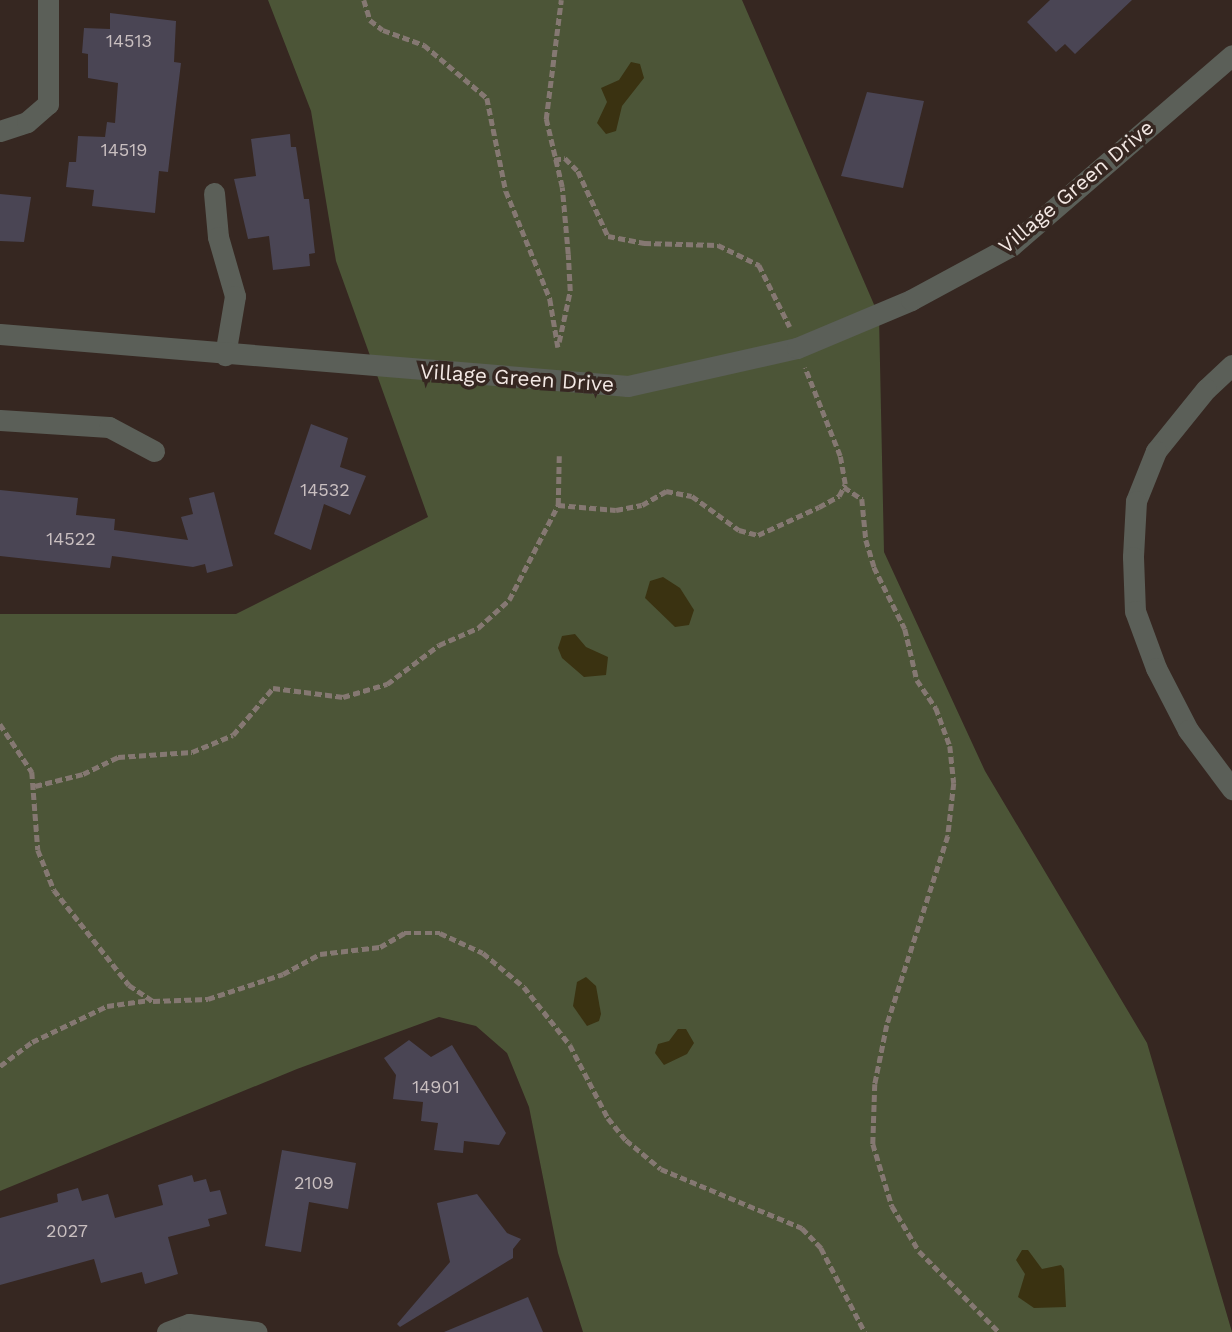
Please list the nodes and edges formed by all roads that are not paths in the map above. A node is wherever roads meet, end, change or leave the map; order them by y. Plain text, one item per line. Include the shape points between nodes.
1 (47, 0) edge
2 (1232, 55) edge
3 (0, 131) edge
4 (214, 193) dead end
5 (0, 334) edge
6 (225, 355) junction
7 (1232, 365) edge
8 (0, 420) edge
9 (154, 451) dead end
10 (1231, 785) edge
11 (166, 1332) edge
12 (257, 1332) edge

1 - 3 street via 47,104 27,122
2 - 6 street, Village Green Drive via 1011,246 911,300 797,348 628,386
4 - 6 street via 218,237 235,296
5 - 6 street, Village Green Drive
7 - 10 street via 1206,389 1156,451 1136,501 1135,611 1156,668 1188,730
8 - 9 street via 109,427
11 - 12 street via 189,1324

